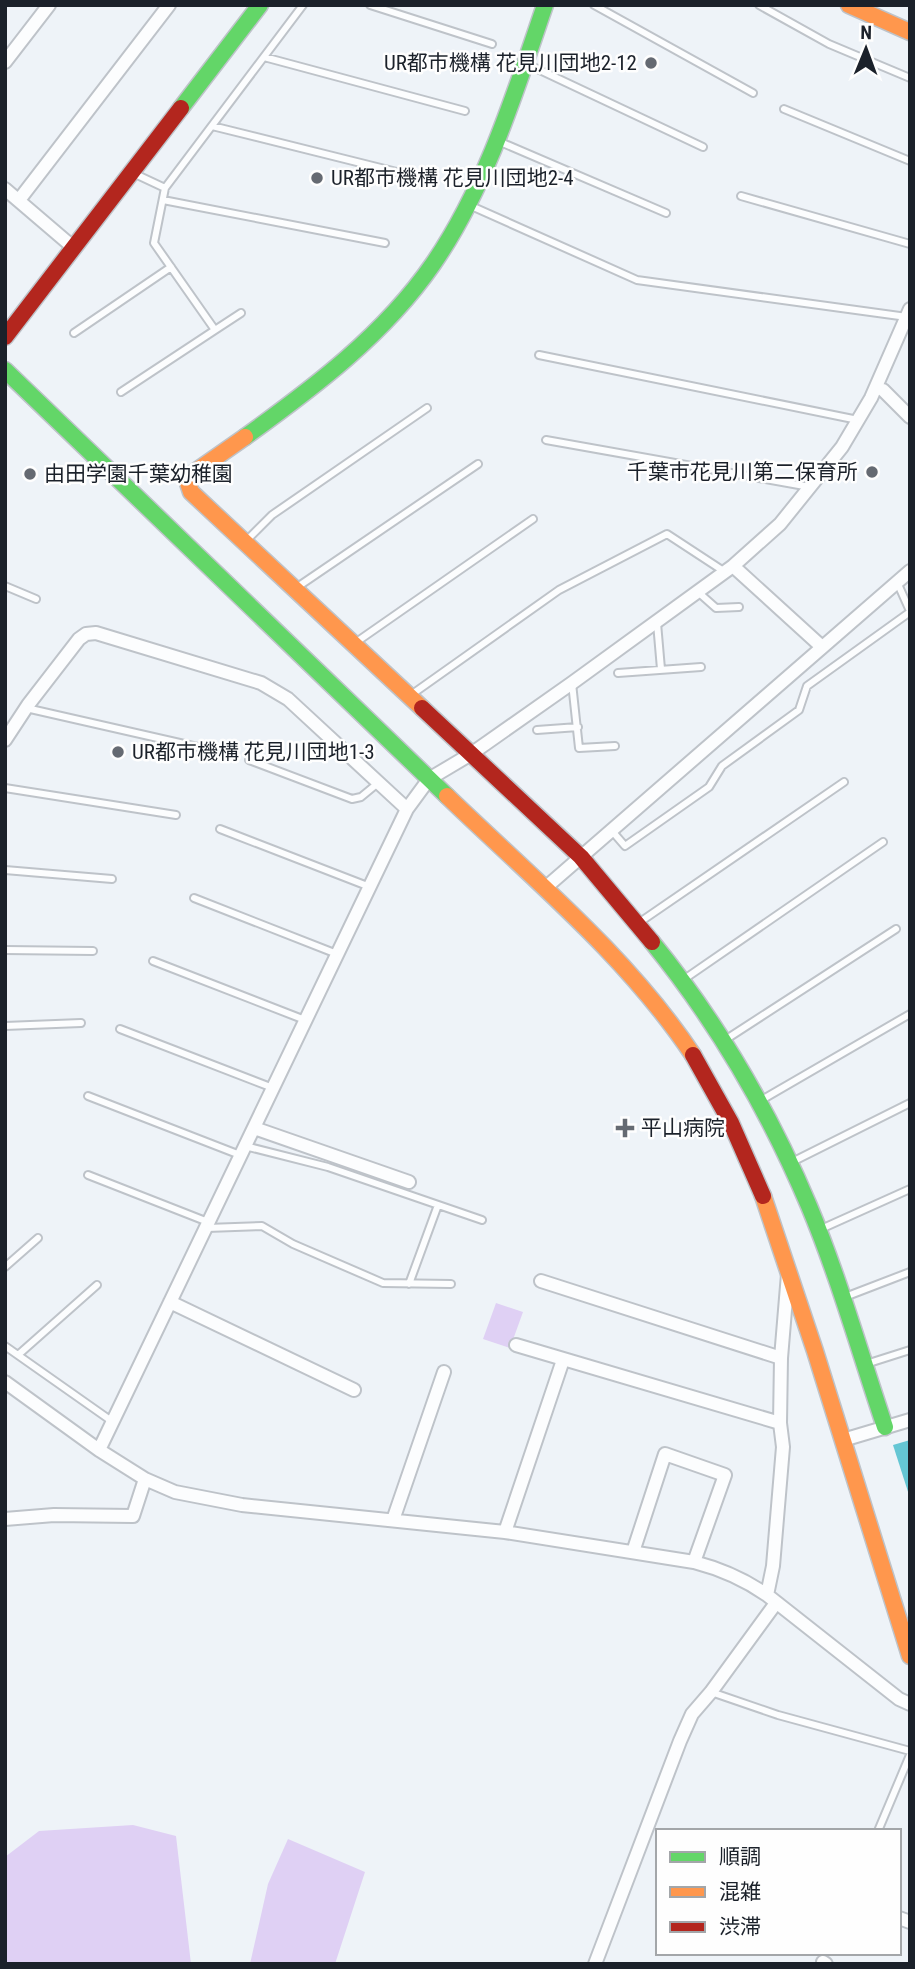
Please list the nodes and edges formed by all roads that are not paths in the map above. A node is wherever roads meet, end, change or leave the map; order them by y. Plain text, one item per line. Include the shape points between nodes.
1 (49, 5) edge
2 (169, 5) edge
3 (303, 5) edge
4 (370, 5) edge
5 (545, 5) edge
6 (594, 5) edge
7 (759, 5) edge
8 (849, 5) edge
9 (255, 7) edge
10 (910, 32) edge
11 (492, 44) dead end
12 (264, 57) junction
13 (5, 62) edge
14 (525, 63) junction
15 (910, 78) edge
16 (753, 93) dead end
17 (784, 109) dead end
18 (465, 111) dead end
19 (212, 126) junction
20 (498, 141) junction
21 (703, 148) dead end
22 (910, 161) edge
23 (133, 173) junction
24 (421, 178) dead end
25 (165, 188) junction
26 (5, 189) edge
27 (741, 196) dead end
28 (19, 200) junction
29 (163, 200) junction
30 (468, 204) junction
31 (666, 214) dead end
32 (386, 243) dead end
33 (910, 243) edge
34 (74, 248) junction
35 (171, 267) junction
36 (241, 313) dead end
37 (909, 313) edge
38 (215, 330) junction
39 (74, 333) dead end
40 (5, 337) edge
41 (539, 355) dead end
42 (5, 370) edge
43 (883, 390) dead end
44 (121, 392) dead end
45 (427, 408) dead end
46 (910, 417) edge
47 (858, 419) junction
48 (546, 440) dead end
49 (478, 464) dead end
50 (810, 487) junction
51 (533, 519) dead end
52 (244, 542) junction
53 (729, 569) junction
54 (910, 571) edge
55 (897, 582) junction
56 (5, 586) edge
57 (294, 589) junction
58 (698, 592) junction
59 (36, 599) dead end
60 (739, 607) dead end
61 (910, 612) edge
62 (657, 621) junction
63 (354, 644) junction
64 (822, 648) junction
65 (701, 667) dead end
66 (661, 669) junction
67 (618, 673) dead end
68 (572, 683) junction
69 (409, 696) junction
70 (26, 708) junction
71 (578, 727) junction
72 (537, 730) dead end
73 (5, 740) edge
74 (615, 746) dead end
75 (215, 751) dead end
76 (471, 754) junction
77 (249, 760) dead end
78 (429, 779) junction
79 (844, 782) dead end
80 (379, 783) junction
81 (5, 788) edge
82 (407, 809) junction
83 (176, 815) dead end
84 (220, 829) dead end
85 (612, 831) junction
86 (883, 842) dead end
87 (582, 857) junction
88 (5, 870) edge
89 (112, 879) dead end
90 (370, 887) junction
91 (544, 889) junction
92 (194, 898) dead end
93 (638, 923) junction
94 (897, 929) dead end
95 (5, 950) edge
96 (93, 951) dead end
97 (337, 954) junction
98 (153, 961) dead end
99 (681, 982) junction
100 (910, 1014) edge
101 (305, 1020) junction
102 (81, 1023) dead end
103 (5, 1026) edge
104 (120, 1029) dead end
105 (724, 1041) junction
106 (273, 1088) junction
107 (89, 1096) dead end
108 (758, 1102) junction
109 (910, 1102) edge
110 (254, 1128) junction
111 (243, 1151) junction
112 (790, 1163) junction
113 (88, 1175) dead end
114 (409, 1182) dead end
115 (910, 1189) edge
116 (438, 1205) junction
117 (482, 1220) dead end
118 (207, 1225) junction
119 (819, 1230) junction
120 (38, 1238) dead end
121 (5, 1267) edge
122 (788, 1269) junction
123 (910, 1272) edge
124 (541, 1281) dead end
125 (409, 1284) junction
126 (451, 1284) dead end
127 (97, 1285) dead end
128 (843, 1298) junction
129 (170, 1302) junction
130 (516, 1345) dead end
131 (5, 1346) edge
132 (910, 1350) edge
133 (18, 1355) junction
134 (781, 1358) junction
135 (564, 1360) junction
136 (864, 1364) junction
137 (444, 1372) dead end
138 (5, 1382) edge
139 (354, 1390) dead end
140 (910, 1420) edge
141 (113, 1422) junction
142 (780, 1423) junction
143 (885, 1427) junction
144 (843, 1440) junction
145 (99, 1450) junction
146 (145, 1479) junction
147 (5, 1519) edge
148 (393, 1520) junction
149 (505, 1532) junction
150 (633, 1552) junction
151 (694, 1562) junction
152 (772, 1599) junction
153 (906, 1634) edge
154 (910, 1656) edge
155 (711, 1692) junction
156 (910, 1704) edge
157 (910, 1753) edge
158 (879, 1829) edge
159 (595, 1964) edge

1 - 13 street
2 - 28 street
3 - 12 lane
4 - 11 lane
5 - 14 street
6 - 16 lane
7 - 15 lane via 829,44
8 - 10 street
9 - 23 street
12 - 18 lane
12 - 19 lane
14 - 20 street
14 - 21 lane
17 - 22 lane
19 - 24 lane
19 - 25 lane
20 - 30 street
20 - 31 lane
23 - 25 lane
23 - 34 street
25 - 29 lane
26 - 28 street
27 - 33 lane
28 - 34 street
29 - 32 lane
29 - 35 lane via 154,243
30 - 37 lane via 637,280
30 - 52 street via 429,271 363,342 296,400 192,474 191,492
34 - 40 street
35 - 38 lane
35 - 39 lane
36 - 38 lane
37 - 47 street
38 - 44 lane
41 - 47 lane
42 - 78 street
43 - 46 street
45 - 52 lane via 272,516
47 - 50 street
48 - 50 lane
49 - 57 lane
50 - 53 street via 780,524
51 - 63 lane
52 - 57 street
53 - 58 street
53 - 64 street
53 - 69 lane via 667,534 559,590
54 - 55 street
55 - 61 lane
55 - 64 street
56 - 59 lane
57 - 63 street
58 - 60 lane via 716,608
58 - 62 street
61 - 85 lane via 807,686 799,710 722,766 709,787 625,846
62 - 66 lane
62 - 68 street
63 - 69 street
64 - 85 street
65 - 66 lane
66 - 67 lane
68 - 71 lane
68 - 76 street
69 - 76 street
70 - 73 street
70 - 75 lane
70 - 80 street via 79,639 96,633 261,683 288,699
71 - 72 lane
71 - 74 lane via 579,748
76 - 78 street
76 - 87 street
77 - 80 lane via 352,799
78 - 82 street
78 - 91 street
79 - 93 lane
80 - 82 street
81 - 83 lane
82 - 90 street
84 - 90 lane
85 - 87 street
86 - 99 lane
87 - 91 street
87 - 93 street
88 - 89 lane
90 - 97 street
91 - 122 street via 627,971 692,1054 744,1152
92 - 97 lane
93 - 99 street
94 - 105 lane
95 - 96 lane
97 - 101 street
98 - 101 lane
99 - 105 street
100 - 108 lane
101 - 106 street
102 - 103 lane
104 - 106 lane
105 - 108 street
106 - 110 street
107 - 111 lane
108 - 112 street
109 - 112 lane
110 - 111 street
110 - 114 street
111 - 116 lane via 328,1167
111 - 118 street
112 - 119 street
113 - 118 lane
115 - 119 lane
116 - 117 lane
116 - 125 lane
118 - 125 lane via 262,1226 376,1281
118 - 129 street
119 - 128 street
120 - 121 lane
122 - 134 street
122 - 144 street
123 - 128 lane
124 - 134 street
125 - 126 lane
127 - 133 lane
128 - 136 street
129 - 139 street
129 - 141 street
130 - 135 street
131 - 133 lane
132 - 136 lane
133 - 141 lane
134 - 142 street
135 - 142 street
135 - 149 street
136 - 143 street
137 - 148 street
138 - 145 street
140 - 143 street
141 - 145 street
142 - 152 street via 783,1447
143 - 144 street
144 - 153 street
145 - 146 street
146 - 147 street via 133,1516
146 - 148 street via 175,1492 242,1505
148 - 149 street
149 - 150 street
150 - 151 street
150 - 151 street via 665,1454 725,1475
151 - 152 street via 749,1582
152 - 155 street
152 - 156 street
153 - 154 street
155 - 157 lane
155 - 159 street via 692,1714 680,1741
157 - 158 lane

